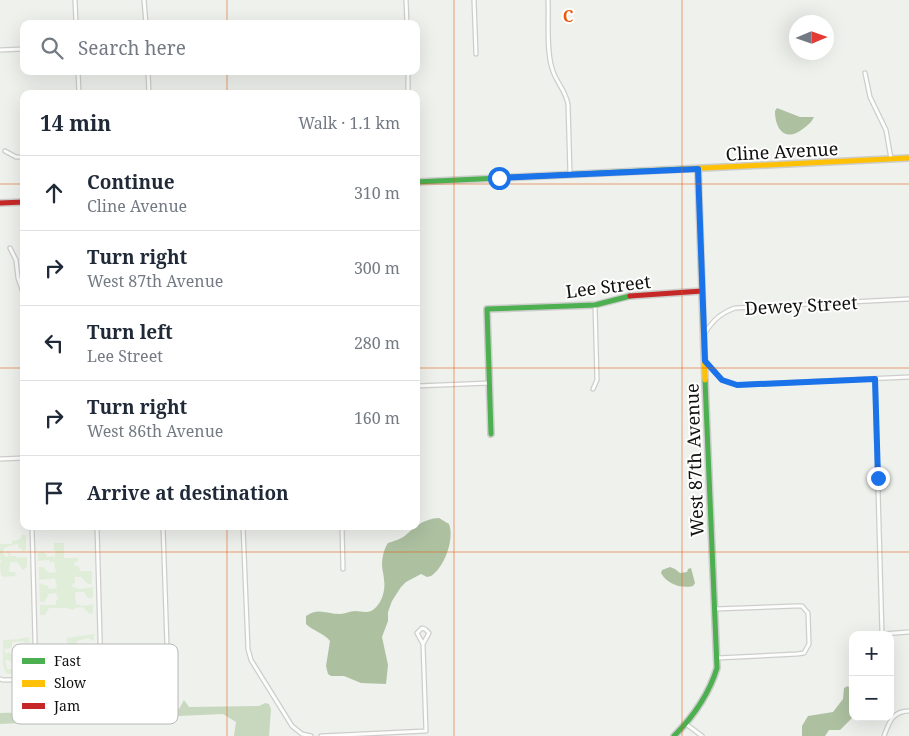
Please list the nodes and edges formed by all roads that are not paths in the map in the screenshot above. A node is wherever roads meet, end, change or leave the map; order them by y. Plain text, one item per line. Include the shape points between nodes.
1 (75, 0) edge
2 (144, 0) edge
3 (406, 0) edge
4 (474, 0) edge
5 (548, 0) edge
6 (76, 20) edge
7 (146, 20) edge
8 (407, 20) edge
9 (20, 49) edge
10 (0, 50) edge
11 (476, 54) dead end
12 (865, 73) dead end
13 (78, 75) edge
14 (148, 75) edge
15 (408, 75) edge
16 (79, 90) edge
17 (149, 90) edge
18 (408, 90) edge
19 (5, 151) dead end
20 (20, 157) edge
21 (909, 158) edge
22 (891, 159) junction
23 (698, 169) junction
24 (570, 175) junction
25 (420, 182) edge
26 (20, 202) edge
27 (0, 203) edge
28 (10, 248) dead end
29 (20, 284) edge
30 (702, 292) junction
31 (909, 299) edge
32 (595, 305) junction
33 (704, 334) junction
34 (705, 361) junction
35 (909, 377) edge
36 (875, 379) junction
37 (490, 383) junction
38 (420, 386) edge
39 (593, 389) dead end
40 (491, 434) dead end
41 (20, 458) edge
42 (0, 459) edge
43 (32, 530) edge
44 (96, 530) edge
45 (163, 530) edge
46 (243, 530) edge
47 (342, 530) edge
48 (343, 568) dead end
49 (714, 609) junction
50 (882, 631) edge
51 (909, 632) edge
52 (894, 633) edge
53 (35, 644) edge
54 (100, 644) edge
55 (167, 644) edge
56 (424, 644) junction
57 (717, 658) junction
58 (909, 711) edge
59 (686, 724) junction
60 (386, 734) edge
61 (311, 736) edge
62 (322, 736) edge
63 (674, 736) edge
64 (702, 736) edge
65 (884, 736) edge

1 - 6 street
2 - 7 street
3 - 8 street
4 - 11 street
5 - 24 street via 551,63 568,104
9 - 10 street
12 - 22 street via 870,97 886,130
13 - 16 street
14 - 17 street
15 - 18 street
19 - 20 street
21 - 22 street, Cline Avenue
22 - 23 street, Cline Avenue
23 - 24 street, Cline Avenue
23 - 30 street, West 87th Avenue
24 - 25 street, Cline Avenue
26 - 27 street
28 - 29 street via 16,260
30 - 32 street, Lee Street via 636,295
30 - 33 street, West 87th Avenue
31 - 33 street, Dewey Street via 735,308 723,312 711,322
32 - 37 street, Lee Street via 488,309
32 - 39 street via 597,380
33 - 34 street, West 87th Avenue
34 - 36 street via 722,380 737,385
34 - 49 street, West 87th Avenue
35 - 36 street
36 - 50 street
37 - 38 street
37 - 40 street
41 - 42 street
43 - 53 street
44 - 54 street
45 - 55 street
46 - 61 street via 251,660 294,728
47 - 48 street
49 - 57 street, West 87th Avenue
49 - 57 street via 802,606 808,613 809,644 804,652
51 - 52 street
56 - 56 street via 429,633 422,628 418,633
56 - 60 street via 426,731
57 - 59 street, West 87th Avenue via 712,685
58 - 65 street via 893,717
59 - 63 street, West 87th Avenue
59 - 64 street
60 - 62 street

